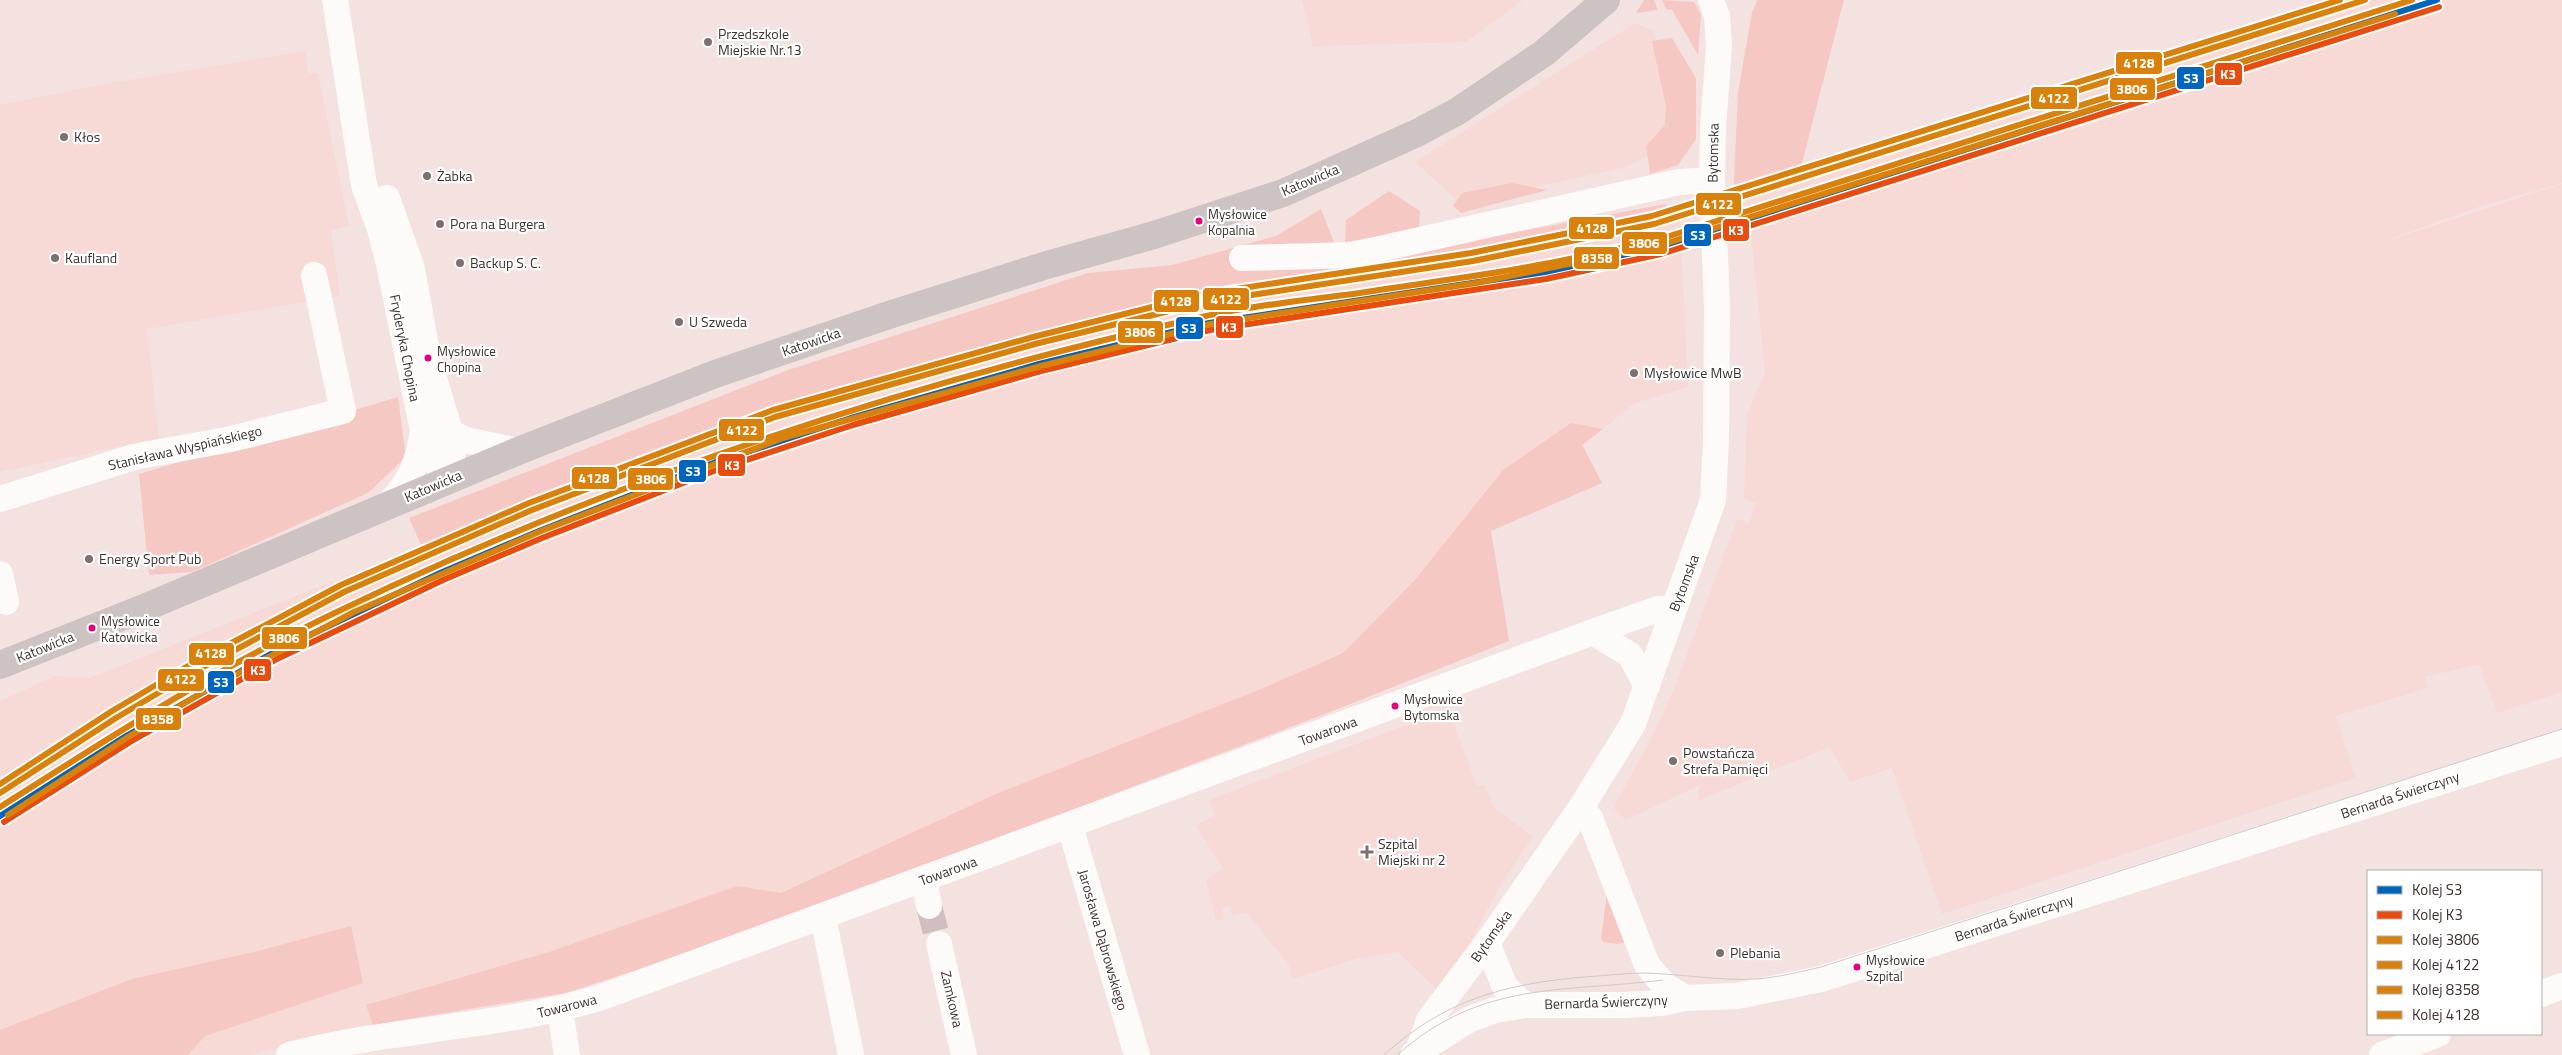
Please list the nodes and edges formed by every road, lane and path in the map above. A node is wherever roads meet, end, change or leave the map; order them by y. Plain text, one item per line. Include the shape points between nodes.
1 (335, 0) edge
2 (1606, 0) edge
3 (1711, 0) edge
4 (1732, 0) edge
5 (1719, 46) junction
6 (357, 128) junction
7 (1712, 180) junction
8 (397, 223) junction
9 (1242, 258) dead end
10 (389, 264) junction
11 (314, 276) dead end
12 (417, 300) junction
13 (423, 431) junction
14 (450, 432) junction
15 (518, 451) junction
16 (447, 480) junction
17 (0, 499) edge
18 (387, 506) junction
19 (0, 574) edge
20 (6, 602) dead end
21 (1673, 610) junction
22 (1593, 632) junction
23 (0, 665) edge
24 (1647, 686) junction
25 (2562, 743) edge
26 (1580, 809) junction
27 (1070, 826) junction
28 (924, 880) junction
29 (929, 906) tunnel mouth
30 (823, 917) junction
31 (1486, 943) junction
32 (939, 944) tunnel mouth
33 (1647, 965) junction
34 (2562, 986) edge
35 (2542, 994) edge
36 (1685, 998) junction
37 (1525, 1005) junction
38 (1624, 1005) junction
39 (560, 1010) junction
40 (2435, 1035) edge
41 (387, 1046) edge
42 (1415, 1053) edge
43 (289, 1055) edge
44 (567, 1055) edge
45 (851, 1055) edge
46 (964, 1055) edge
47 (1137, 1055) edge
48 (2382, 1055) edge

1 - 6 street, Fryderyka Chopina
2 - 15 main road, Katowicka via 1544,53 1458,111 1417,133 1283,192 1154,236 1047,265 814,340 715,374
3 - 5 street, Bytomska via 1717,16
4 - 5 street, Bytomska
5 - 7 street, Bytomska via 1712,129
6 - 8 street, Fryderyka Chopina
6 - 10 street, Fryderyka Chopina via 364,185
7 - 9 street via 1679,182 1353,255
7 - 21 street, Bytomska via 1717,307 1713,500
8 - 10 street, Fryderyka Chopina via 396,243
8 - 12 street, Fryderyka Chopina via 412,268
10 - 12 street, Fryderyka Chopina via 405,279
10 - 13 street, Fryderyka Chopina
11 - 17 street, Stanisława Wyspiańskiego via 343,411 231,439 134,457
12 - 14 street, Fryderyka Chopina via 428,358
13 - 16 street, Fryderyka Chopina
13 - 18 street, Fryderyka Chopina via 420,455 413,473
14 - 15 street via 465,440
14 - 16 street, Fryderyka Chopina via 452,450
15 - 16 main road, Katowicka
16 - 18 main road, Katowicka
18 - 23 main road, Katowicka
19 - 20 street
21 - 22 street, Towarowa via 1658,609
21 - 24 street, Bytomska
22 - 24 street via 1630,655
22 - 27 street, Towarowa
24 - 26 street, Bytomska via 1633,724
25 - 36 street, Bernarda Świerczyny via 1821,978 1737,996
26 - 31 street, Bytomska
26 - 33 street via 1590,818
27 - 28 street, Towarowa
27 - 47 street, Jarosława Dąbrowskiego
28 - 29 street
28 - 30 street, Towarowa
30 - 39 street, Towarowa via 602,998
30 - 45 street
31 - 37 street, Bernarda Świerczyny via 1506,988
31 - 42 street, Bytomska via 1429,1020
32 - 46 street, Zamkowa
33 - 36 street via 1659,980
33 - 38 street via 1641,982
34 - 35 street
36 - 38 street, Bernarda Świerczyny
37 - 38 street, Bernarda Świerczyny
37 - 42 street, Bytomska via 1495,1010 1470,1019
39 - 41 street, Towarowa
39 - 44 street
40 - 48 street
41 - 43 street, Towarowa

